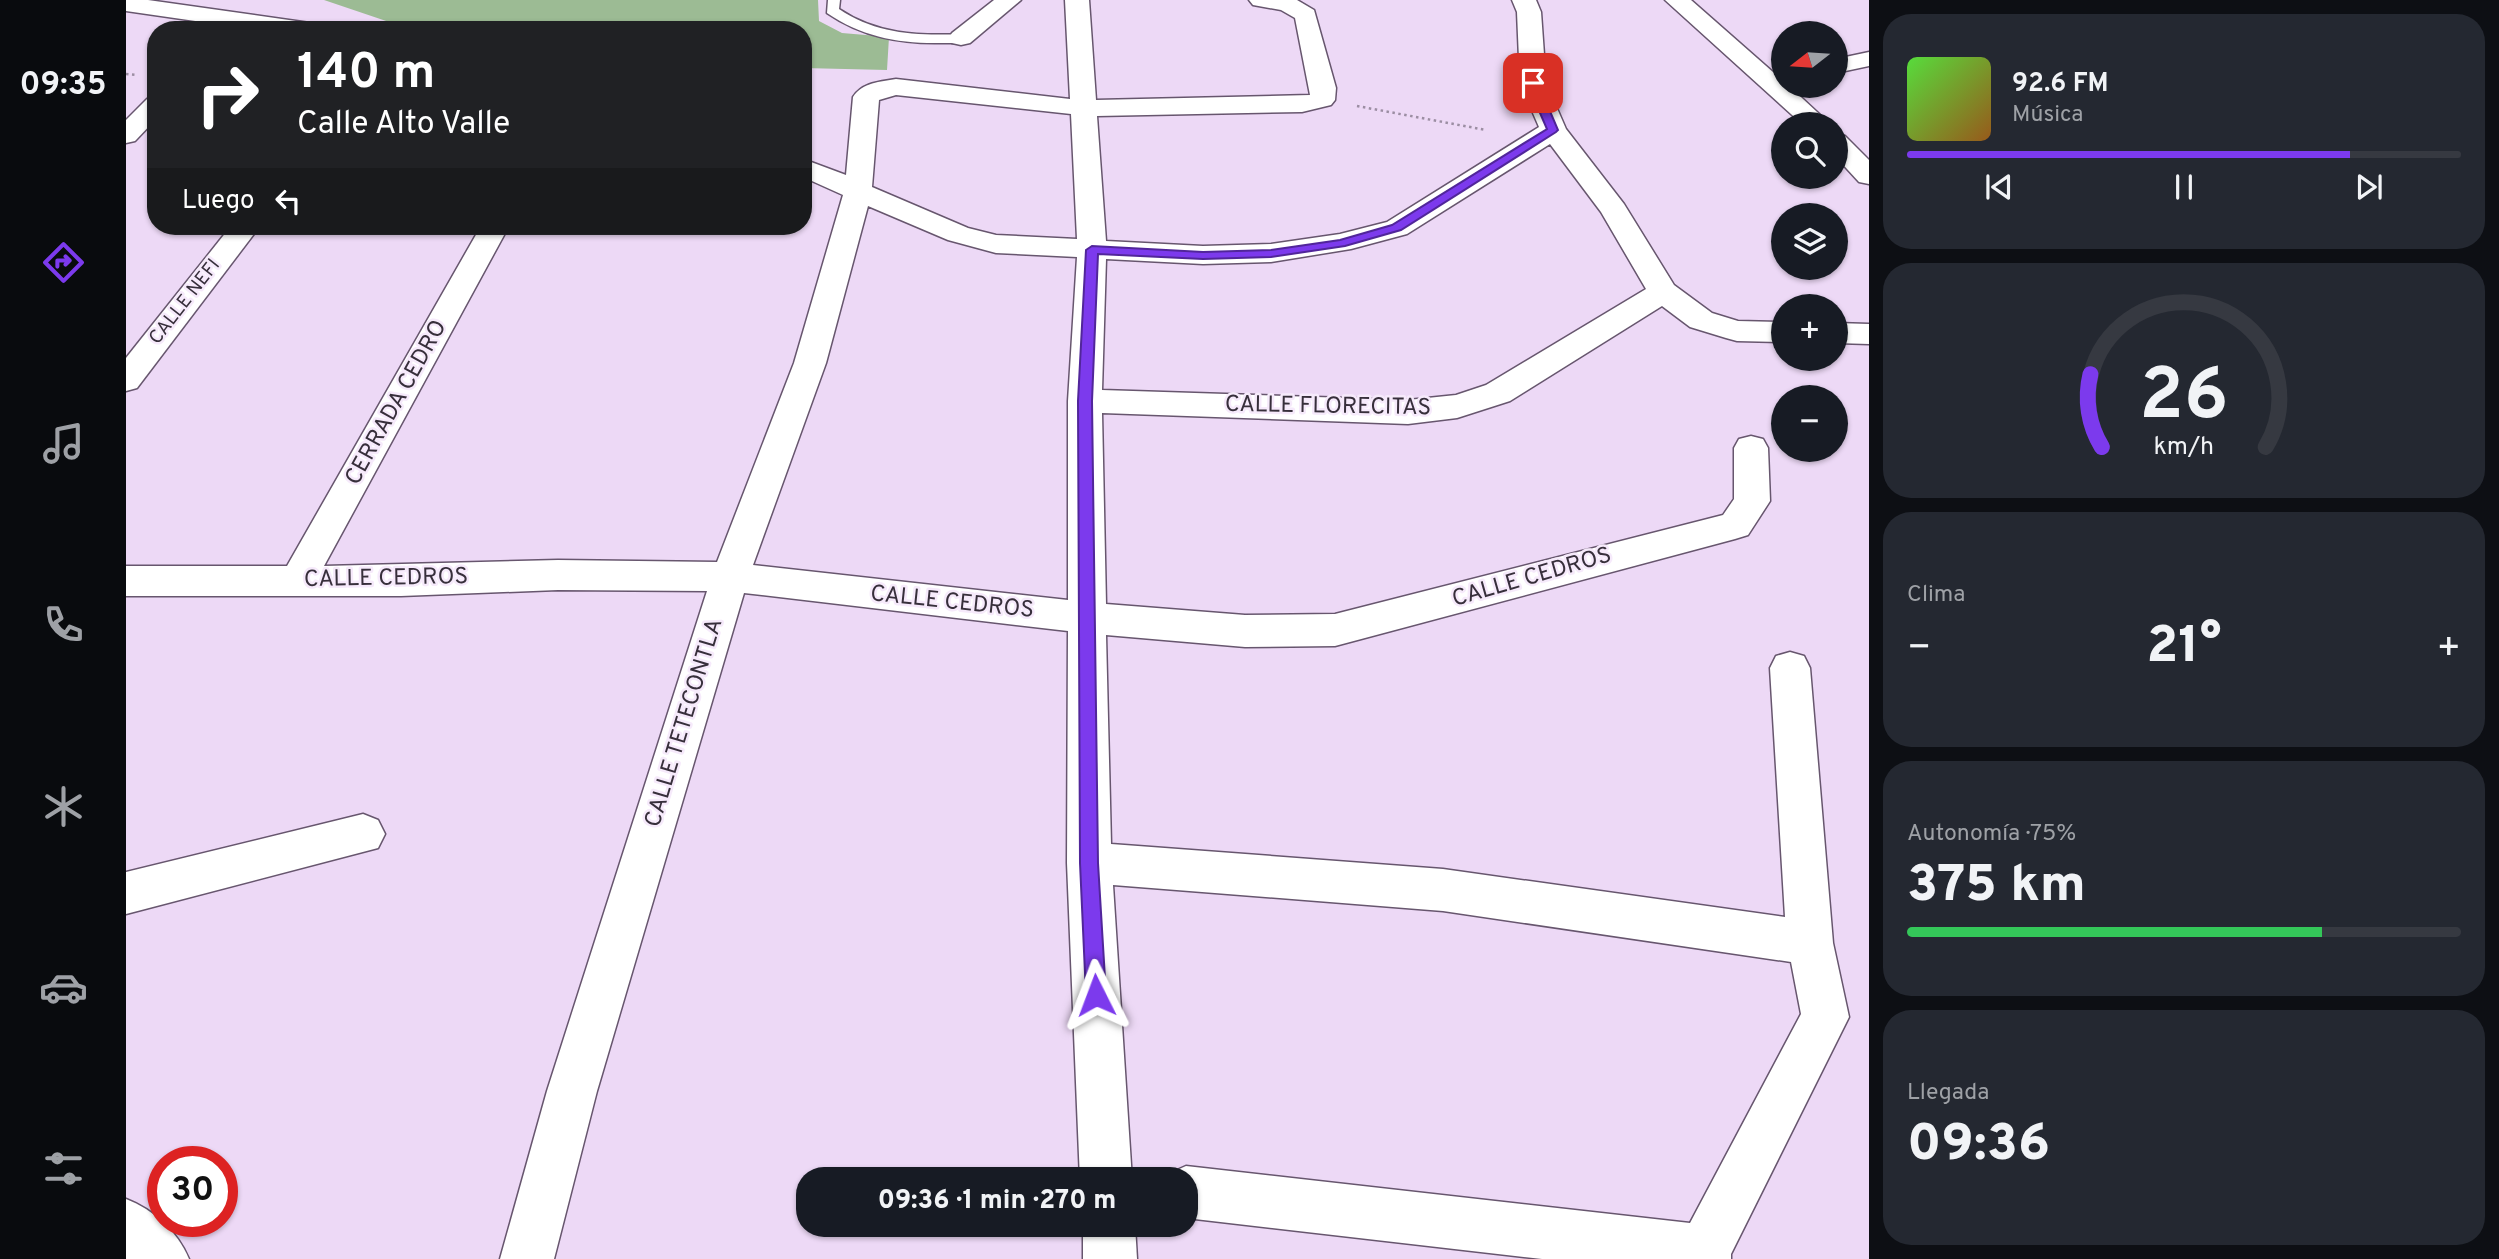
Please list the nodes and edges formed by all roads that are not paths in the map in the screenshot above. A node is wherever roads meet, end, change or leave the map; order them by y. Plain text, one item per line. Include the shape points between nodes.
1 (834, 0) edge
2 (1009, 0) edge
3 (1077, 0) edge
4 (1261, 0) edge
5 (1524, 0) edge
6 (1677, 0) edge
7 (126, 4) edge
8 (223, 21) edge
9 (961, 38) joint
10 (1869, 59) edge
11 (1848, 63) edge
12 (1771, 74) edge
13 (1793, 98) edge
14 (1084, 108) junction
15 (1806, 112) edge
16 (147, 113) edge
17 (126, 135) edge
18 (1544, 135) junction
19 (1848, 154) edge
20 (812, 171) edge
21 (1869, 176) edge
22 (858, 192) junction
23 (239, 235) edge
24 (490, 235) edge
25 (1092, 250) junction
26 (1663, 292) junction
27 (1771, 332) edge
28 (1848, 333) edge
29 (1869, 334) edge
30 (127, 377) edge
31 (1085, 401) junction
32 (1751, 448) dead end
33 (730, 578) junction
34 (298, 580) junction
35 (126, 581) edge
36 (1088, 618) junction
37 (1790, 668) dead end
38 (363, 834) dead end
39 (1089, 863) junction
40 (126, 893) edge
41 (1810, 943) junction
42 (1105, 1167) edge
43 (1198, 1193) edge
44 (126, 1225) edge
45 (1109, 1237) edge
46 (1704, 1255) edge
47 (162, 1259) edge
48 (527, 1259) edge
49 (1110, 1259) edge

1 - 9 lane via 832,10 848,23 866,29 904,38
2 - 9 street
3 - 14 street
4 - 14 street via 1287,4 1306,15 1322,100
5 - 18 street
6 - 12 street
7 - 8 street
10 - 11 street
13 - 15 street
14 - 22 street, CALLE TETECONTLA via 896,88 876,90 866,97
14 - 25 street
16 - 17 street
18 - 25 street via 1396,228 1341,243 1230,255
18 - 26 street via 1614,210
19 - 21 street
20 - 22 street
22 - 25 street via 983,241
22 - 33 street, CALLE TETECONTLA via 810,363
23 - 30 street, CALLE NEFI
24 - 34 street, CERRADA CEDRO
25 - 31 street
26 - 27 street via 1701,320 1737,331
26 - 31 street, CALLE FLORECITAS via 1498,393 1457,406 1408,412
28 - 29 street
31 - 36 street
32 - 36 street, CALLE CEDROS via 1752,501 1735,525 1335,630 1245,631
33 - 34 street, CALLE CEDROS via 558,575
33 - 36 street, CALLE CEDROS
33 - 48 street, CALLE TETECONTLA via 572,1091
34 - 35 street, CALLE CEDROS
36 - 39 street
37 - 41 street
38 - 40 street
39 - 41 street via 1443,890
39 - 42 street
41 - 46 street via 1825,1017
43 - 46 street
44 - 47 street
45 - 49 street

